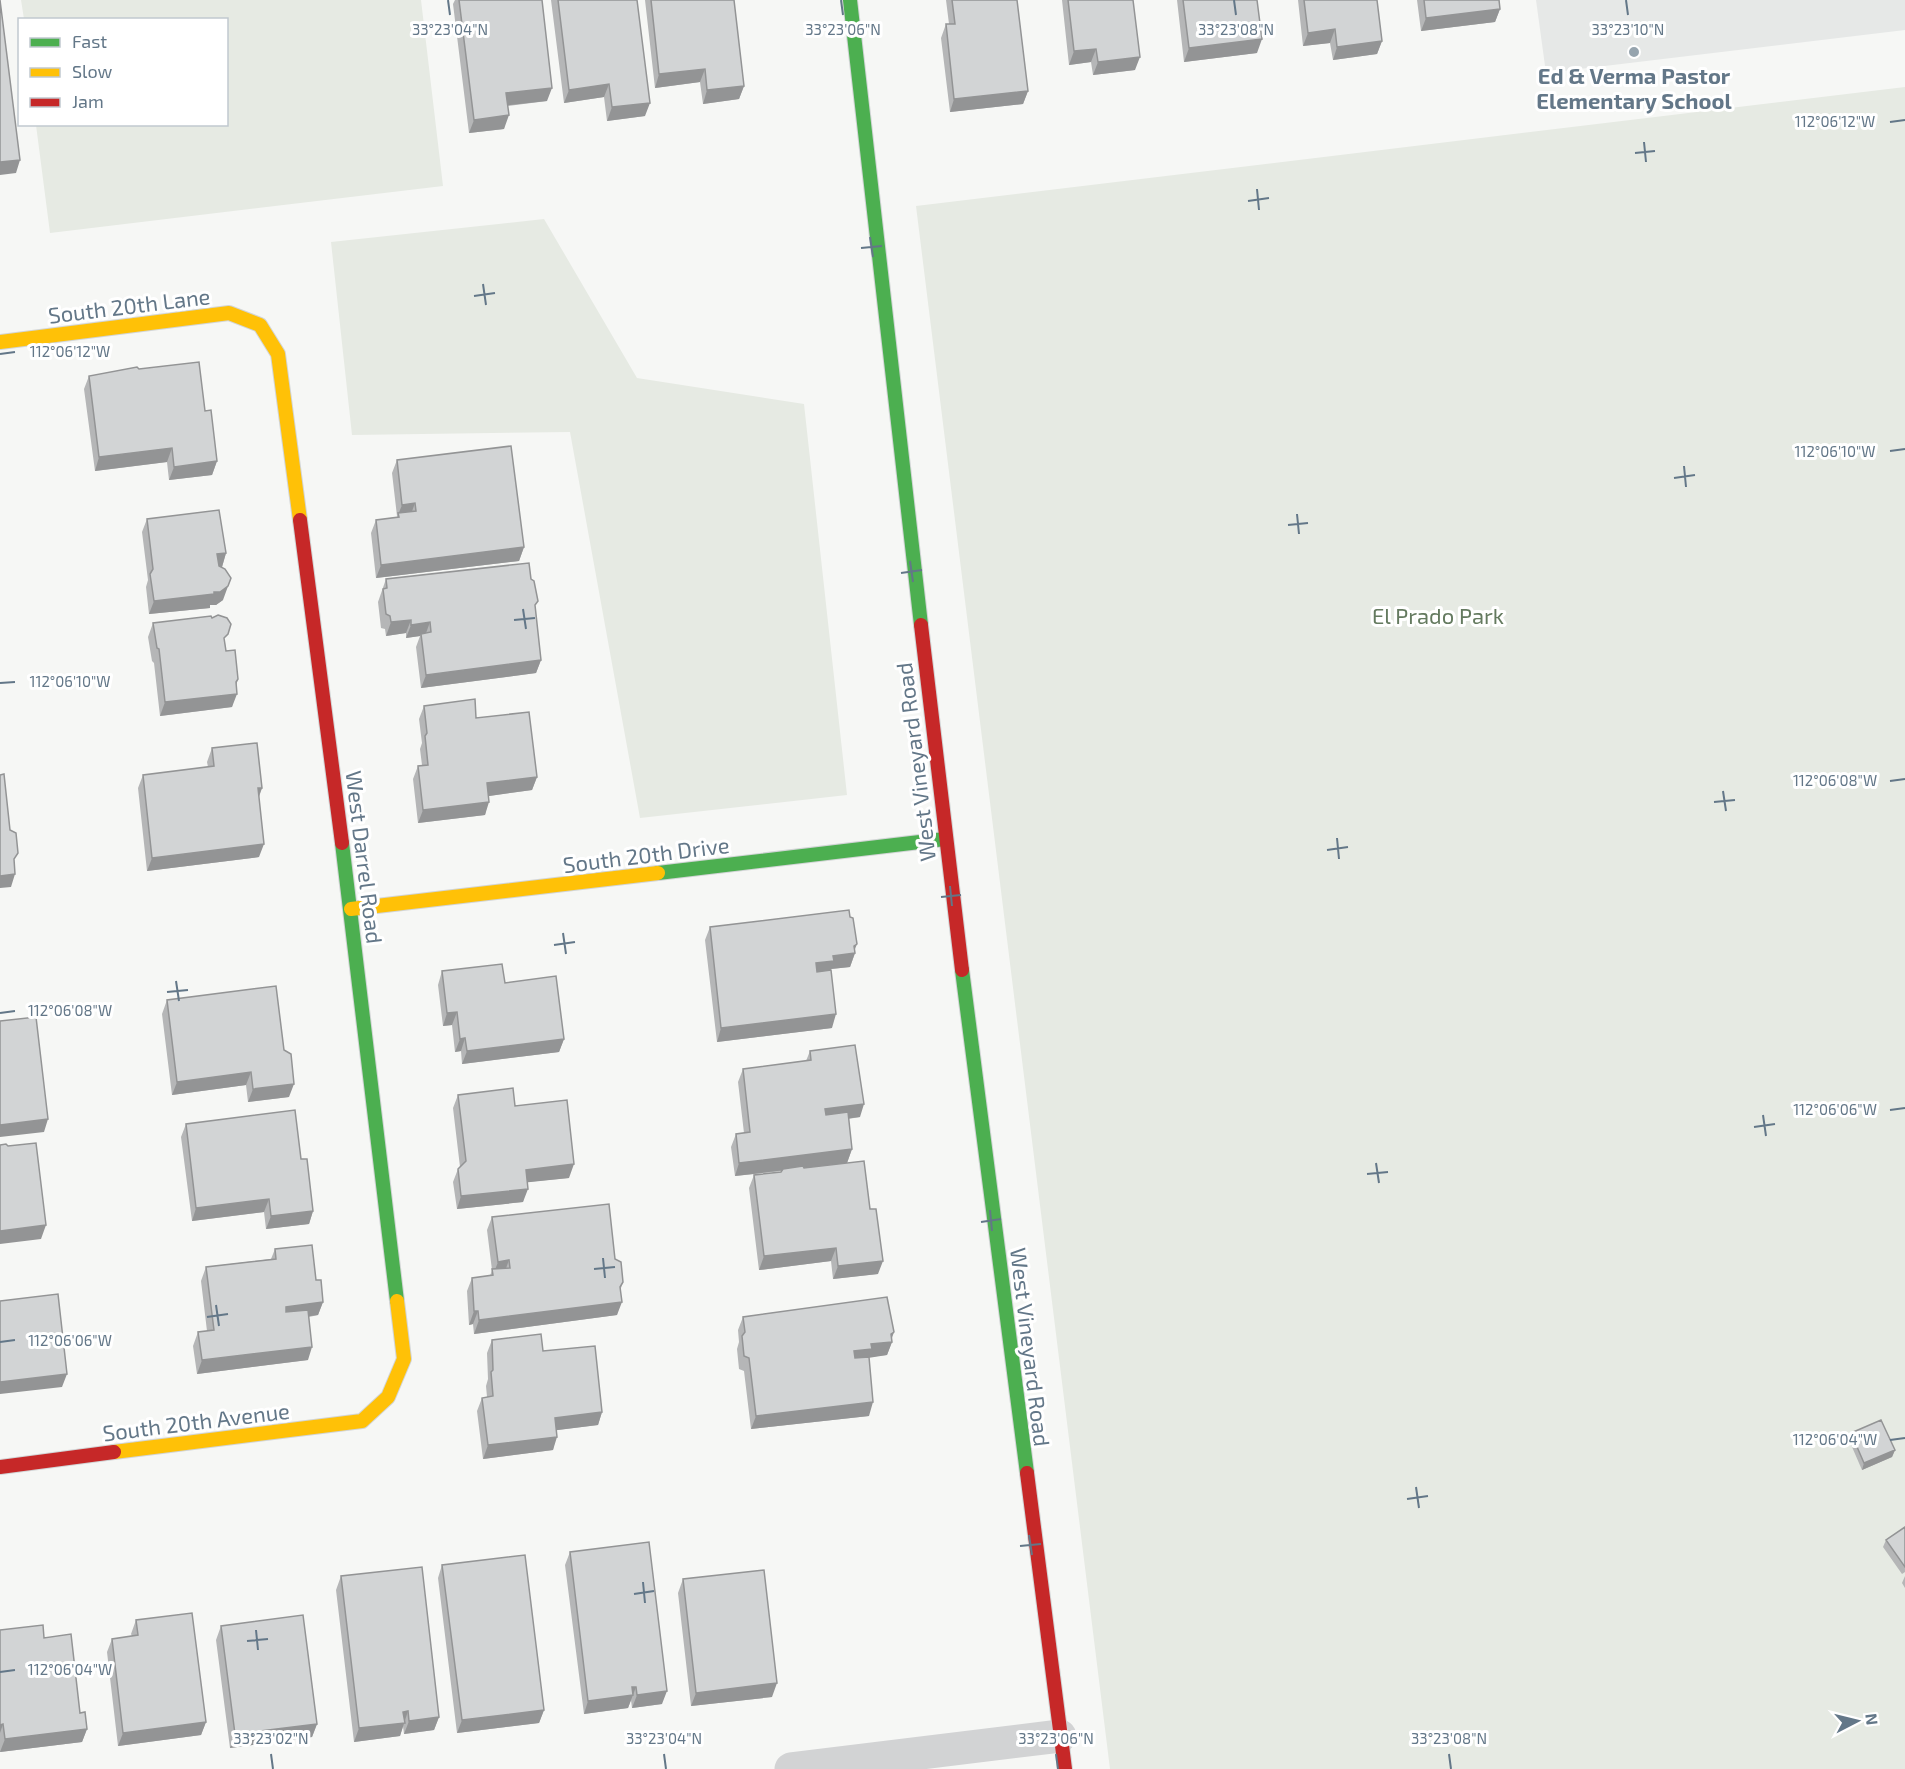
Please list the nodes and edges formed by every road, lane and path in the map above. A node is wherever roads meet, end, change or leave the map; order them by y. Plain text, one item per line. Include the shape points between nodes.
1 (850, 0) edge
2 (260, 325) joint
3 (0, 342) edge
4 (945, 839) junction
5 (351, 909) junction
6 (388, 1397) joint
7 (0, 1467) edge
8 (1060, 1736) junction
9 (791, 1769) edge
10 (1065, 1769) edge

1 - 4 street, West Vineyard Road
2 - 3 street, South 20th Lane via 229,313
2 - 5 street, West Darrel Road via 278,354
4 - 5 street, South 20th Drive
4 - 8 street, West Vineyard Road
5 - 6 street, West Darrel Road via 404,1359
6 - 7 street, South 20th Avenue via 362,1421
8 - 9 street
8 - 10 street, West Vineyard Road

